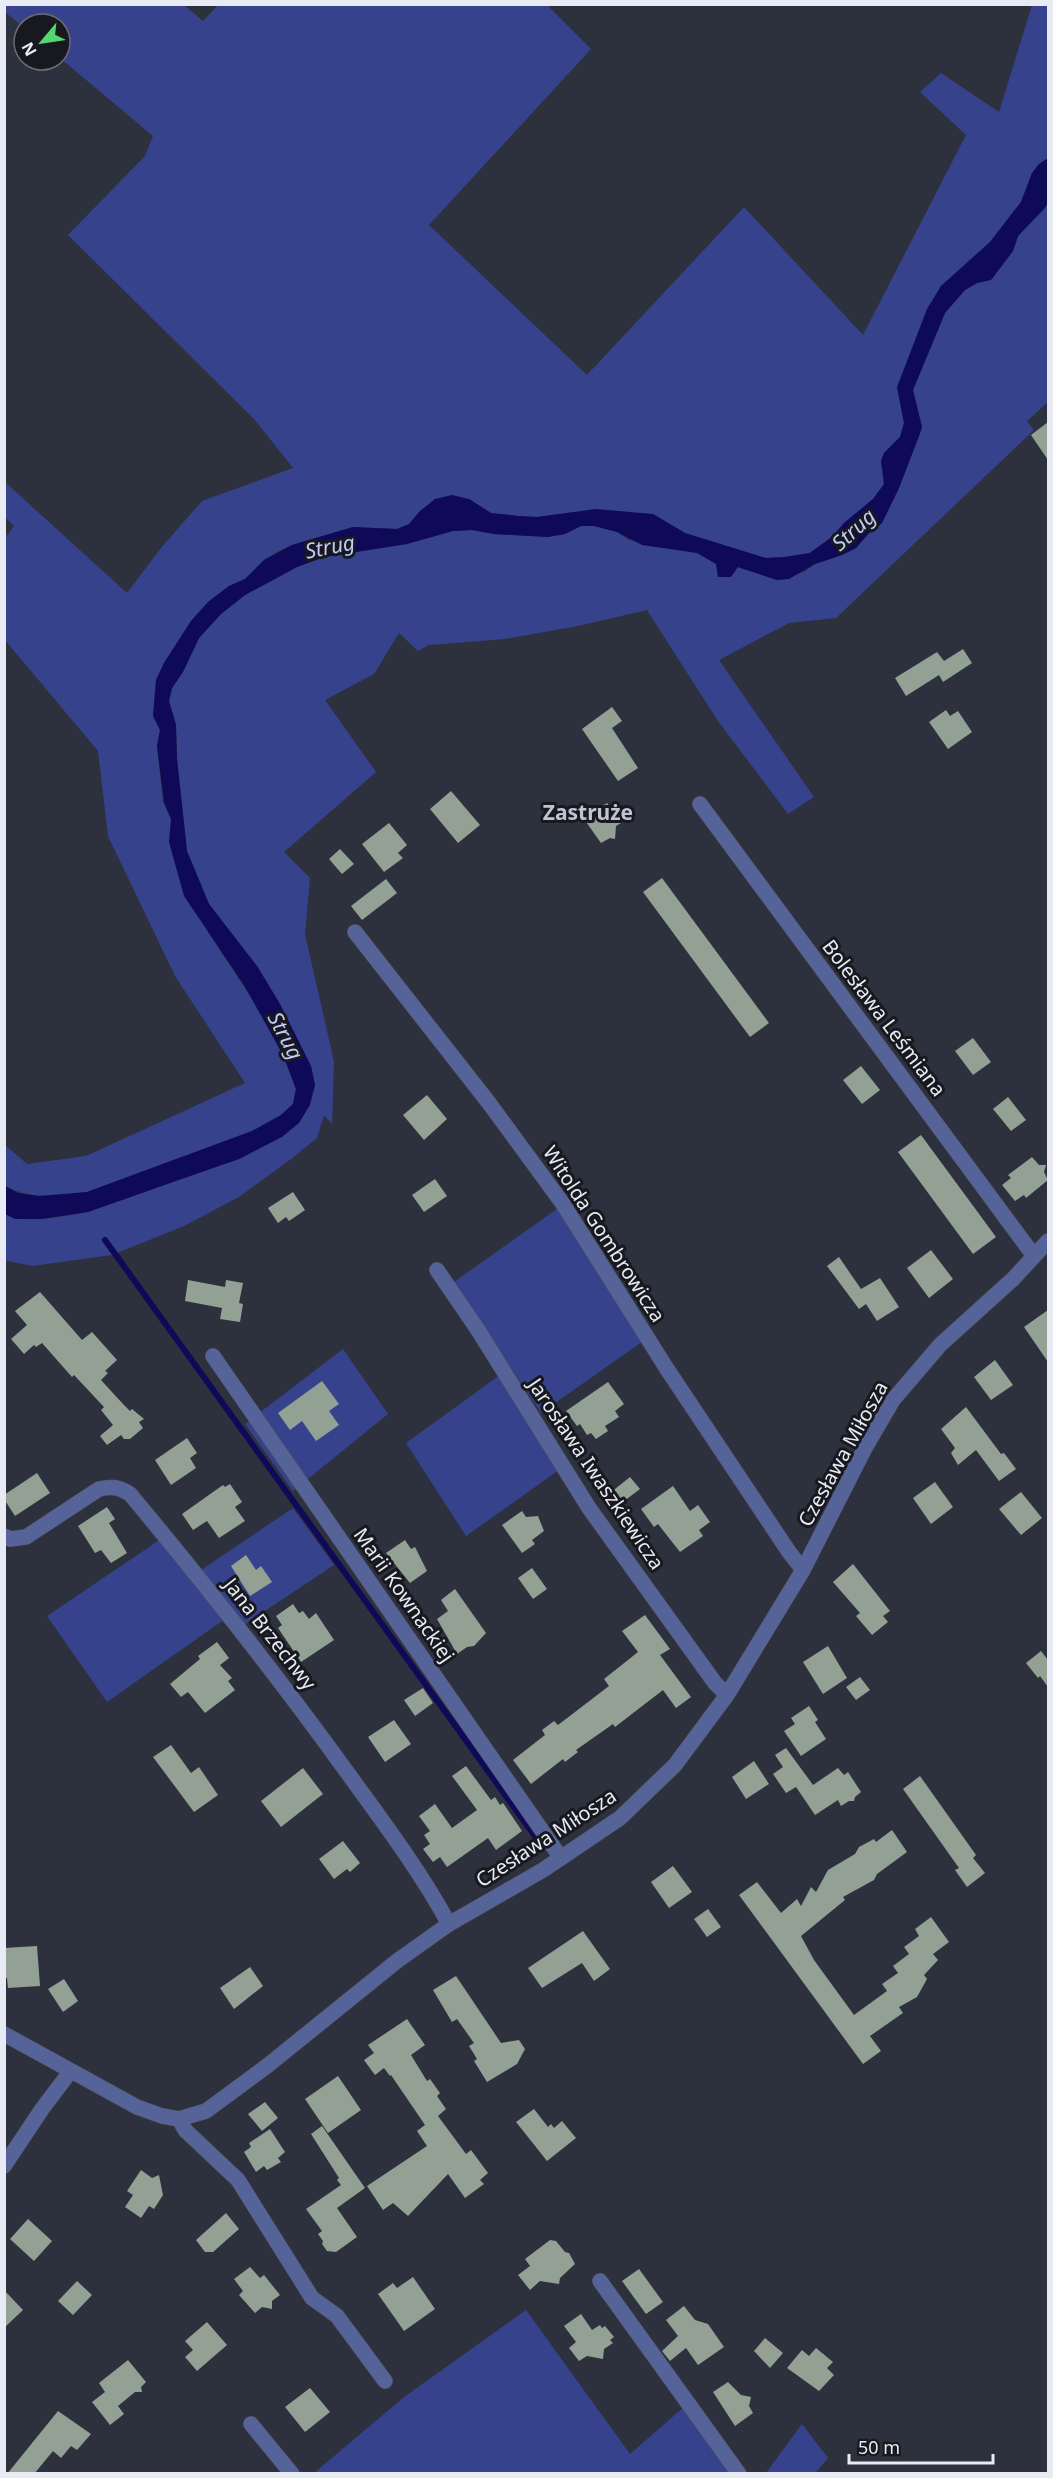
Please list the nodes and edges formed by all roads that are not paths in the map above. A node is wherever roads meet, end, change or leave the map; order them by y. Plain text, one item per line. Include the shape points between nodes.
1 (700, 804) dead end
2 (356, 932) dead end
3 (1048, 1240) edge
4 (1034, 1256) junction
5 (437, 1270) dead end
6 (213, 1356) dead end
7 (4, 1536) edge
8 (803, 1570) junction
9 (727, 1695) junction
10 (561, 1858) junction
11 (449, 1924) junction
12 (4, 2034) edge
13 (70, 2072) junction
14 (179, 2119) junction
15 (4, 2166) edge
16 (600, 2281) dead end
17 (385, 2381) dead end
18 (251, 2424) dead end
19 (292, 2474) edge
20 (739, 2474) edge

1 - 4 street, Bolesława Leśmiana
2 - 8 street, Witolda Gombrowicza via 563,1204 667,1369
3 - 4 street, Czesława Miłosza
4 - 8 street, Czesława Miłosza via 940,1345 893,1400
5 - 9 street, Jarosława Iwaszkiewicza via 589,1508
6 - 10 street, Marii Kownackiej
7 - 11 street, Jana Brzechwy via 26,1537 99,1489 120,1488 130,1494 309,1719 393,1835
8 - 9 street, Czesława Miłosza
9 - 10 street, Czesława Miłosza via 675,1766 647,1794 620,1818
10 - 11 street, Czesława Miłosza
11 - 14 street, Czesława Miłosza via 396,1961 223,2100 206,2111
12 - 13 street
13 - 14 street via 137,2107
13 - 15 street
14 - 17 street via 184,2130 238,2180 312,2298 337,2316
16 - 20 street
18 - 19 street

